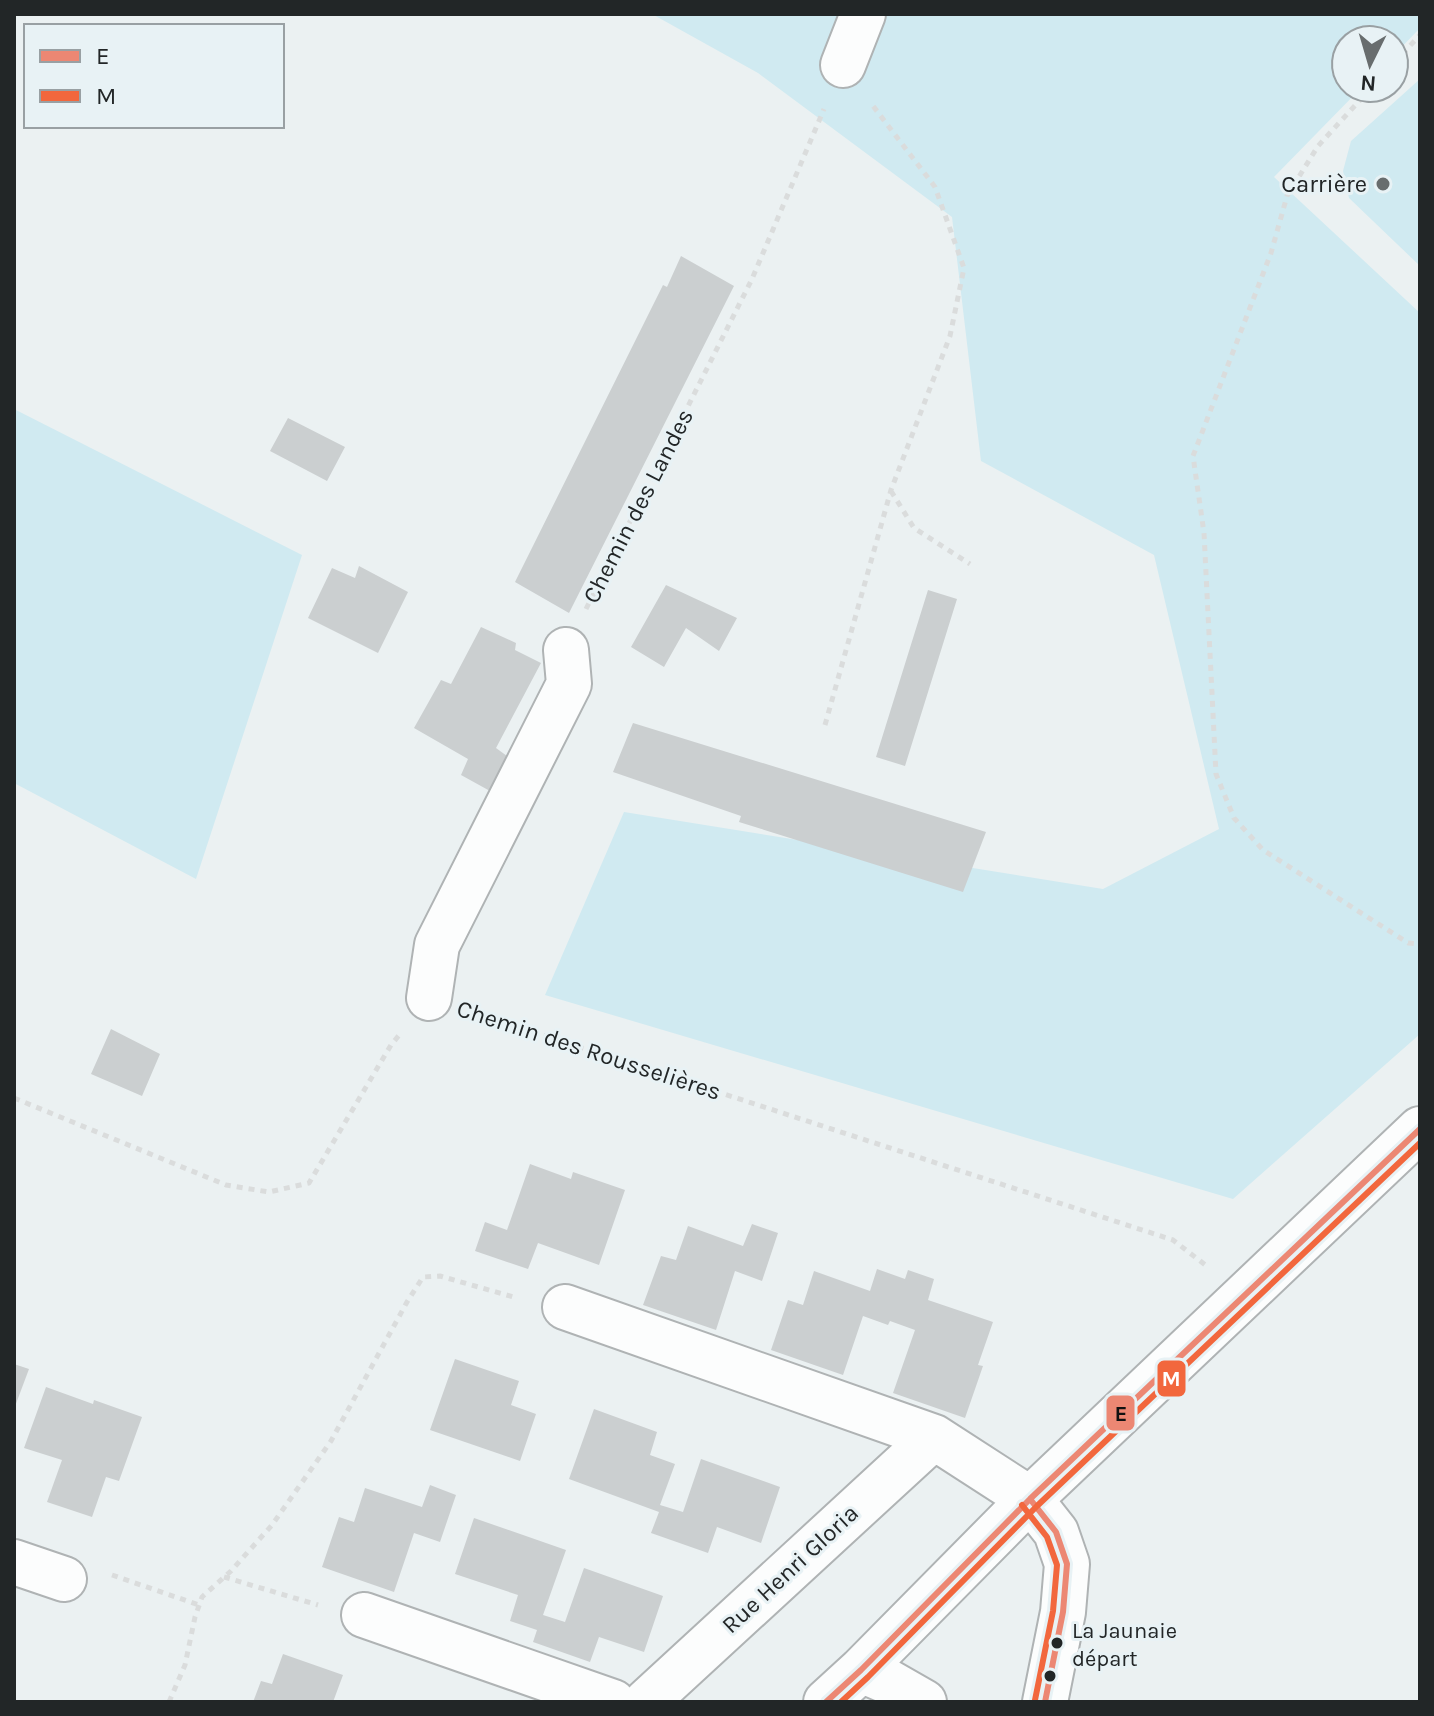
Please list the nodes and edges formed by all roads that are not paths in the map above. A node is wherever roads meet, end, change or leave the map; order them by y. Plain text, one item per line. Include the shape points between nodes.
1 (863, 14) edge
2 (843, 65) road end
3 (566, 650) road end
4 (429, 998) road end
5 (1420, 1129) edge
6 (565, 1307) road end
7 (934, 1437) junction
8 (1030, 1499) junction
9 (14, 1562) edge
10 (64, 1579) road end
11 (364, 1615) road end
12 (861, 1670) junction
13 (613, 1702) edge
14 (646, 1702) edge
15 (826, 1702) edge
16 (924, 1702) edge
17 (1045, 1702) edge

1 - 2 street
3 - 4 street via 569,684 437,945
5 - 8 street
6 - 7 street
7 - 8 street
7 - 14 street, Rue Henri Gloria
8 - 12 street
8 - 17 street via 1056,1532 1067,1564
9 - 10 street
11 - 13 street
12 - 15 street
12 - 16 street

